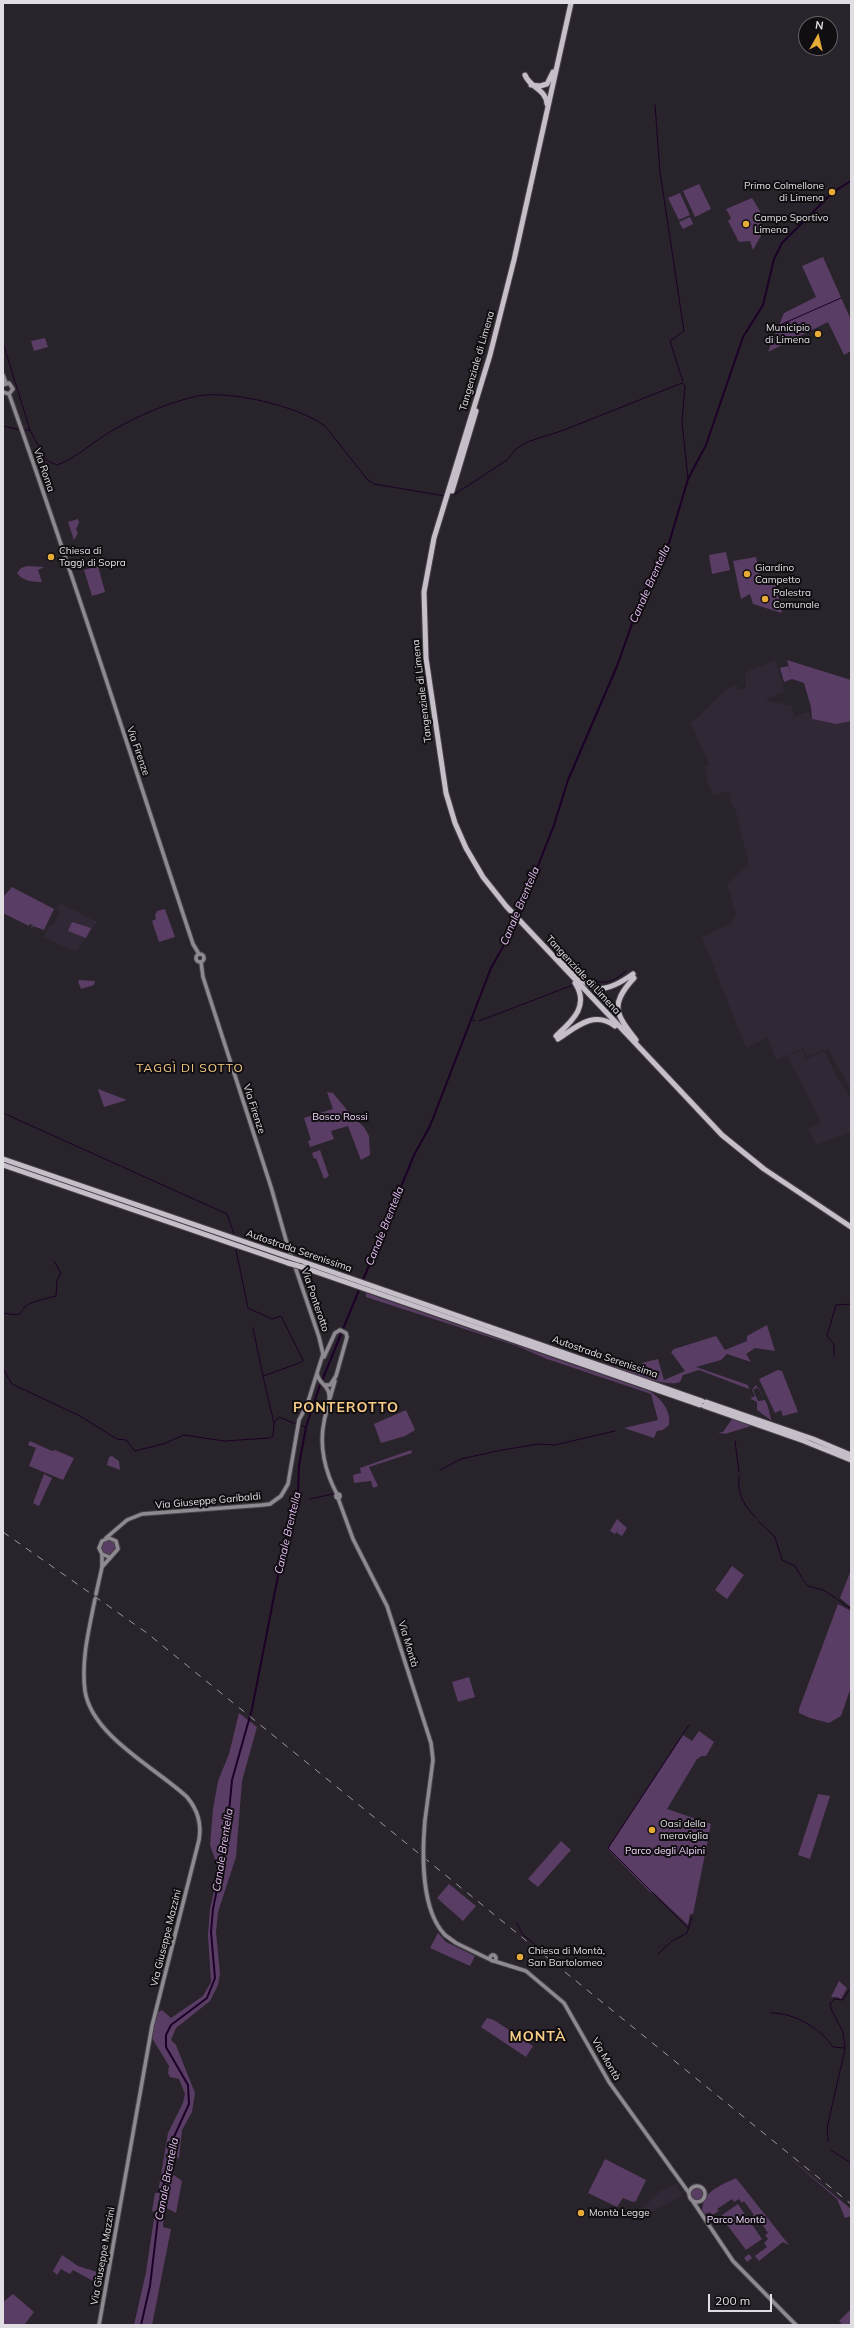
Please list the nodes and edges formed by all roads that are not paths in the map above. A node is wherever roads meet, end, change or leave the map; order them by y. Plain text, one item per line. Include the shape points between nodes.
1 (571, 3) edge
2 (574, 3) edge
3 (559, 58) junction
4 (525, 75) dead end
5 (531, 85) junction
6 (546, 119) junction
7 (3, 375) edge
8 (4, 384) edge
9 (3, 392) edge
10 (9, 394) junction
11 (450, 490) junction
12 (65, 552) joint
13 (556, 957) junction
14 (599, 1004) junction
15 (637, 1043) junction
16 (639, 1048) junction
17 (712, 1123) junction
18 (3, 1159) edge
19 (3, 1165) edge
20 (851, 1223) edge
21 (851, 1227) edge
22 (293, 1261) junction
23 (369, 1287) junction
24 (321, 1345) junction
25 (330, 1346) junction
26 (322, 1361) junction
27 (318, 1370) junction
28 (336, 1376) junction
29 (320, 1381) junction
30 (324, 1384) junction
31 (312, 1388) junction
32 (329, 1402) junction
33 (703, 1404) junction
34 (297, 1428) joint
35 (851, 1455) edge
36 (851, 1460) edge
37 (118, 1528) junction
38 (106, 1538) junction
39 (116, 1541) junction
40 (102, 1554) junction
41 (109, 1556) junction
42 (102, 1567) junction
43 (96, 1594) dead end
44 (95, 1600) dead end
45 (679, 2181) junction
46 (693, 2187) junction
47 (689, 2193) junction
48 (692, 2200) junction
49 (701, 2200) junction
50 (701, 2215) junction
51 (99, 2325) edge
52 (796, 2325) edge

1 - 3 highway, Tangenziale di Limena
2 - 3 highway, Tangenziale di Limena
3 - 5 highway via 546,84
3 - 6 highway, Tangenziale di Limena
3 - 11 highway, Tangenziale di Limena via 517,261 492,358
4 - 5 highway
5 - 6 highway via 540,90 547,99
6 - 11 highway, Tangenziale di Limena via 490,355
7 - 8 main road, Via Roma
8 - 10 main road, Via Roma via 11,384 13,387
9 - 10 main road
10 - 12 main road, Via Roma
11 - 13 highway, Tangenziale di Limena via 434,538 425,582 424,639 442,779 452,815 483,877
12 - 22 main road, Via Firenze via 85,620 193,944 199,954 196,959 201,962
13 - 14 highway, Tangenziale di Limena
13 - 15 highway via 594,988 606,989 633,976 619,997 618,1012 620,1020
13 - 16 highway via 575,984 581,998 576,1017 557,1038 582,1023 599,1018 614,1025
14 - 15 highway, Tangenziale di Limena
14 - 16 highway, Tangenziale di Limena
15 - 17 highway, Tangenziale di Limena
16 - 17 highway, Tangenziale di Limena
17 - 20 highway, Tangenziale di Limena via 766,1167
17 - 21 highway, Tangenziale di Limena via 764,1169
18 - 22 highway, Autostrada Serenissima, bridge via 286,1256
19 - 22 highway, Autostrada Serenissima
22 - 23 highway, Autostrada Serenissima via 355,1280
22 - 23 highway, Autostrada Serenissima, bridge via 302,1267 351,1284
22 - 24 main road, Via Ponterotto
23 - 33 highway, Autostrada Serenissima
24 - 25 main road, Via Ponterotto via 325,1348
24 - 26 main road, Via Ponterotto
25 - 26 main road
25 - 28 main road via 334,1333 345,1333 347,1337
26 - 27 main road, Via Ponterotto
27 - 29 main road
27 - 31 main road, Via Ponterotto
28 - 30 main road via 330,1385
28 - 32 main road
29 - 30 main road
29 - 31 main road, Via Ponterotto
30 - 32 main road, Via Montà via 330,1395
31 - 34 main road, Via Ponterotto
32 - 45 main road, Via Montà, bridge via 323,1427 322,1448 353,1539 387,1606 431,1743 433,1760 425,1820 427,1903 435,1924 456,1943 526,1971 564,2003 610,2082
33 - 35 highway, Autostrada Serenissima
33 - 36 highway, Autostrada Serenissima
34 - 37 main road, Via Giuseppe Garibaldi via 288,1484 274,1501 262,1505 142,1514 127,1520
37 - 38 main road, Via Giuseppe Garibaldi
37 - 39 main road via 115,1534
38 - 39 main road
38 - 40 main road via 99,1546
39 - 41 main road via 117,1551
40 - 41 main road
40 - 42 main road
41 - 42 main road
42 - 43 main road
44 - 51 main road, Via Giuseppe Mazzini via 84,1660 85,1691 90,1708 108,1732 187,1797 196,1810 201,1827 152,2026
45 - 46 main road
45 - 47 main road, Via Montà
46 - 47 main road
46 - 49 main road via 699,2186 704,2190
47 - 48 main road, Via Montà
48 - 49 main road
48 - 50 main road, Via Montà
49 - 50 main road
50 - 52 main road, Via Montà via 733,2261

